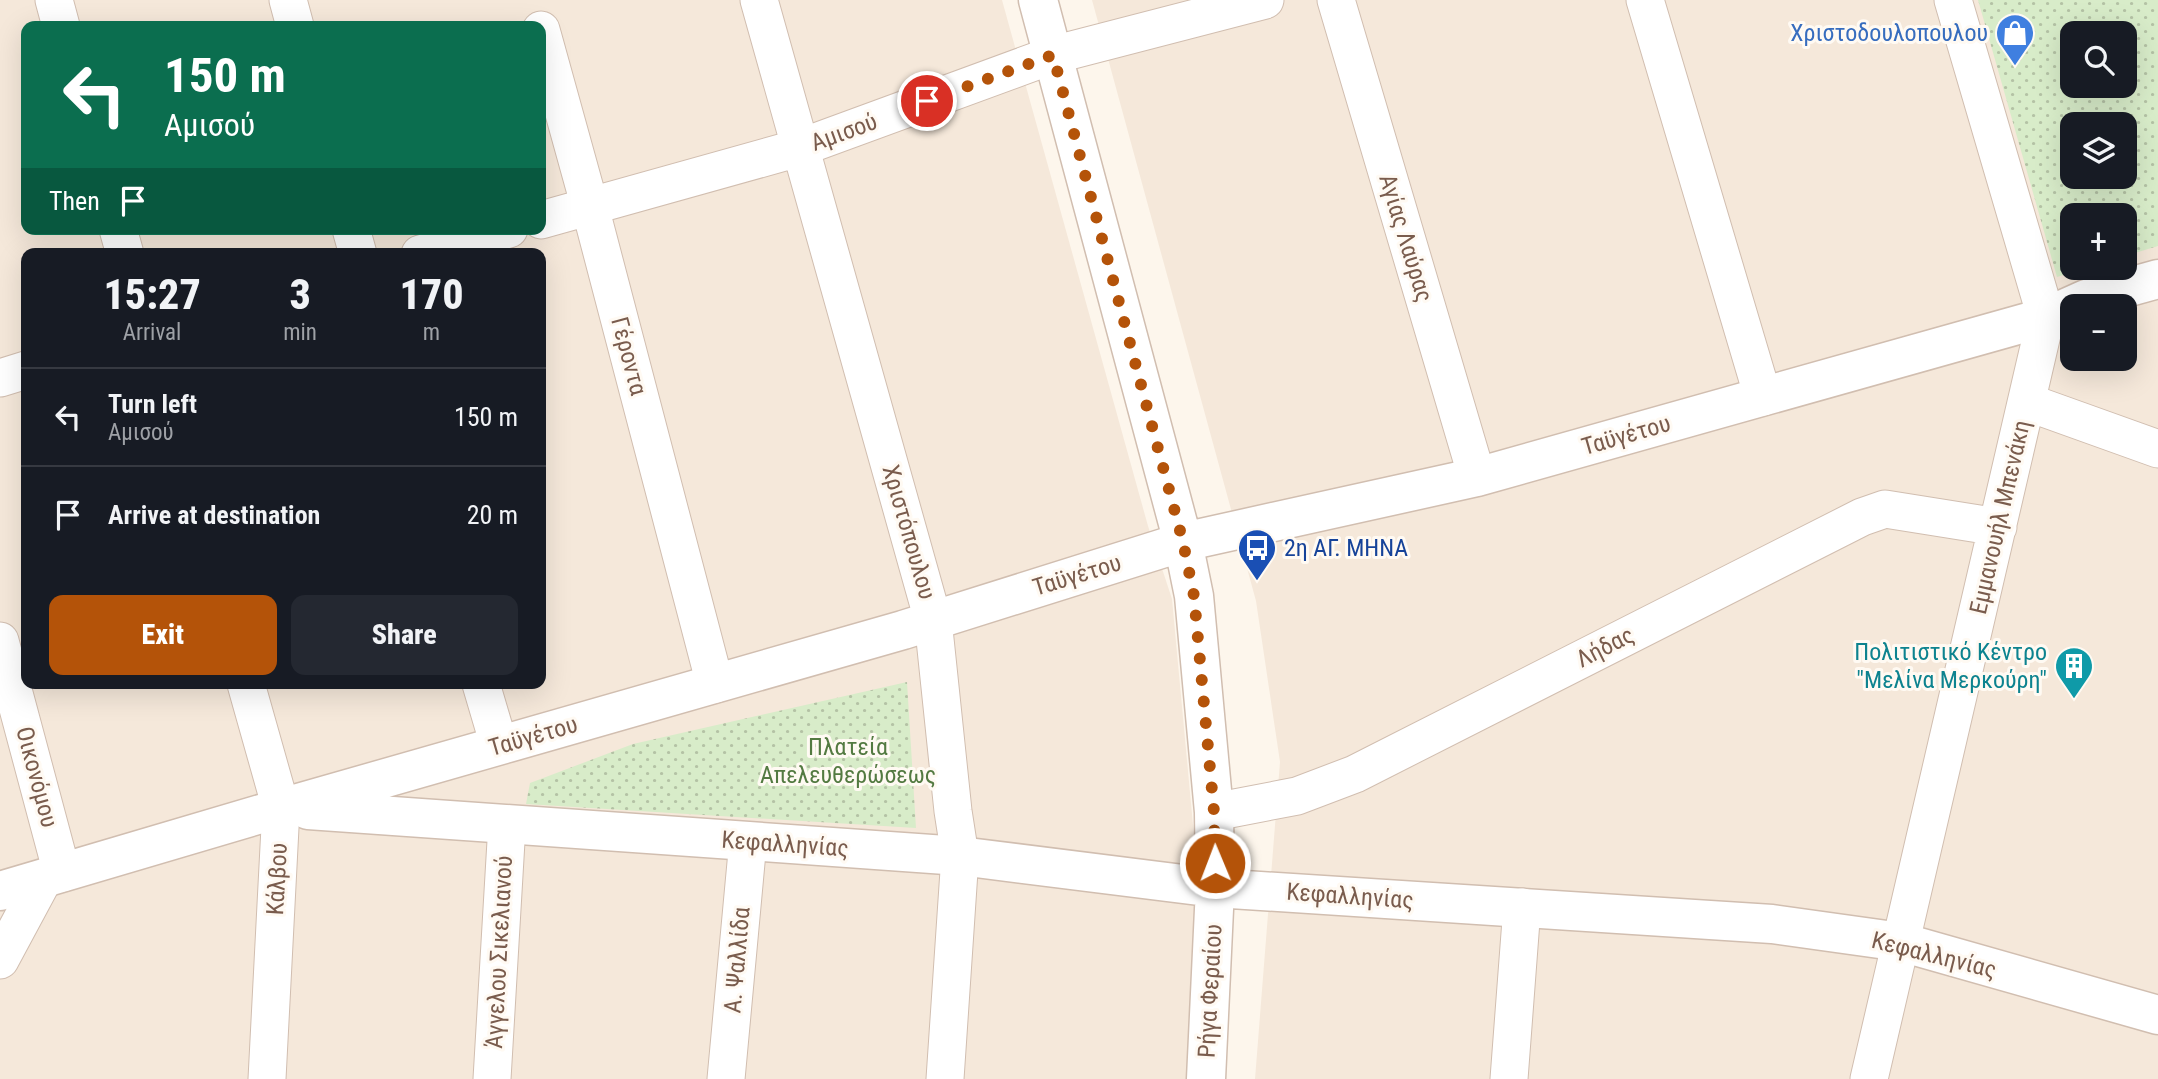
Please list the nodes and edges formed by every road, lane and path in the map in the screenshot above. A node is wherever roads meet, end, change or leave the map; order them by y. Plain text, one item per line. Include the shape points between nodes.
1 (54, 0) edge
2 (288, 0) edge
3 (532, 0) edge
4 (759, 0) edge
5 (1038, 0) edge
6 (1265, 0) edge
7 (1336, 0) edge
8 (1645, 0) edge
9 (1953, 0) edge
10 (60, 21) edge
11 (294, 21) edge
12 (538, 21) edge
13 (546, 49) edge
14 (1053, 55) junction
15 (802, 147) junction
16 (590, 207) junction
17 (546, 219) edge
18 (488, 235) edge
19 (441, 248) edge
20 (2158, 279) edge
21 (2046, 317) junction
22 (21, 372) edge
23 (0, 378) edge
24 (1763, 397) junction
25 (2027, 402) junction
26 (2158, 449) edge
27 (1477, 477) junction
28 (1998, 527) junction
29 (1183, 542) junction
30 (933, 620) junction
31 (0, 641) edge
32 (715, 684) junction
33 (247, 689) edge
34 (482, 689) edge
35 (499, 746) junction
36 (281, 808) junction
37 (1214, 812) junction
38 (507, 824) junction
39 (748, 841) junction
40 (960, 856) junction
41 (53, 876) junction
42 (1215, 888) junction
43 (0, 891) edge
44 (1522, 907) junction
45 (1901, 942) junction
46 (0, 960) edge
47 (2158, 1016) edge
48 (267, 1079) edge
49 (492, 1079) edge
50 (726, 1079) edge
51 (946, 1079) edge
52 (1206, 1079) edge
53 (1509, 1079) edge
54 (1869, 1079) edge

1 - 10 street
2 - 11 street
3 - 12 street, Γέροντα
4 - 15 street, Χριστόπουλου
5 - 14 street, Ρήγα Φεραίου
6 - 14 street, Αμισού
7 - 27 street, Αγίας Λαύρας
8 - 24 street
9 - 21 street, Εμμανουήλ Μπενάκη
13 - 16 street, Γέροντα
14 - 15 street, Αμισού
14 - 29 street, Ρήγα Φεραίου
15 - 16 street, Αμισού
15 - 30 street, Χριστόπουλου
16 - 17 street, Αμισού
16 - 32 street, Γέροντα
18 - 19 street
20 - 21 street, Ταϋγέτου via 2086,299
21 - 24 street, Ταϋγέτου
21 - 25 street, Εμμανουήλ Μπενάκη
22 - 23 street
24 - 27 street, Ταϋγέτου
25 - 26 street
25 - 28 street, Εμμανουήλ Μπενάκη
27 - 29 street, Ταϋγέτου
28 - 37 street, Λήδας via 1885,509 1862,517 1355,774 1297,796
28 - 45 street, Εμμανουήλ Μπενάκη
29 - 30 street, Ταϋγέτου
29 - 37 street, Ρήγα Φεραίου via 1194,596
30 - 32 street, Ταϋγέτου
30 - 40 street, Χριστόπουλου
31 - 41 street, Οικονόμου
32 - 35 street, Ταϋγέτου
33 - 36 street, Κάλβου
34 - 35 street
35 - 36 street, Ταϋγέτου
36 - 38 street, Κεφαλληνίας
36 - 41 street, Ταϋγέτου
36 - 48 street, Κάλβου
37 - 42 street, Ρήγα Φεραίου
38 - 39 street, Κεφαλληνίας
38 - 49 street, Άγγελου Σικελιανού
39 - 40 street, Κεφαλληνίας
39 - 50 street, Α. Ψαλλίδα
40 - 42 street, Κεφαλληνίας
40 - 51 street, Χριστόπουλου
41 - 43 street, Ταϋγέτου
41 - 46 street
42 - 44 street, Κεφαλληνίας
42 - 52 street, Ρήγα Φεραίου
44 - 45 street, Κεφαλληνίας via 1772,924
44 - 53 street
45 - 47 street, Κεφαλληνίας
45 - 54 street, Εμμανουήλ Μπενάκη

